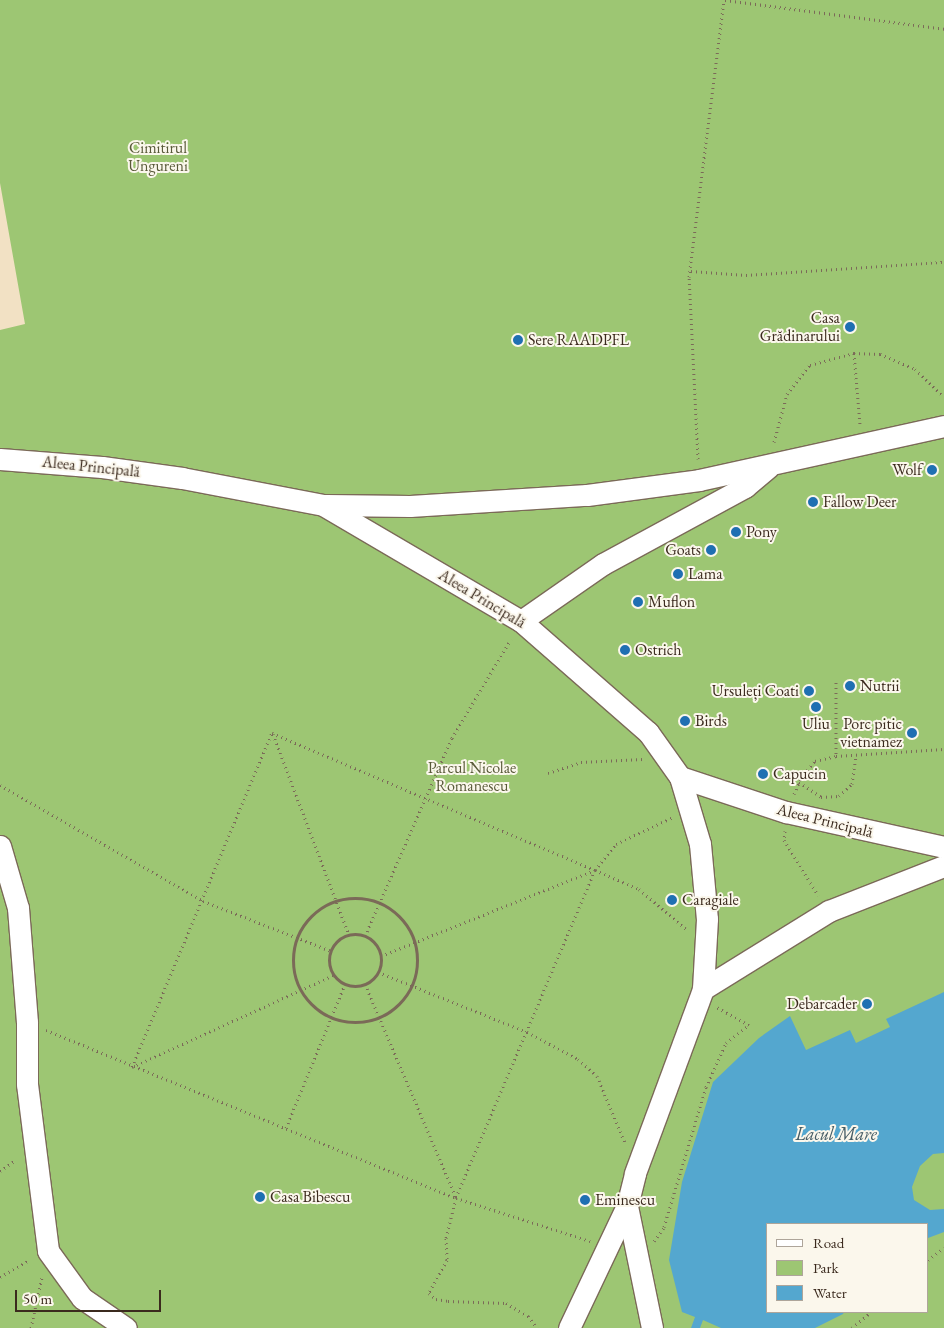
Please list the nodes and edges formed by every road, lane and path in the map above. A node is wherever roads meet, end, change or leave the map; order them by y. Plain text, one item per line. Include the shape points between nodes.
1 (724, 0) edge
2 (944, 29) edge
3 (944, 262) edge
4 (691, 271) junction
5 (854, 353) junction
6 (944, 397) edge
7 (944, 426) edge
8 (862, 445) junction
9 (0, 459) edge
10 (771, 465) junction
11 (699, 480) junction
12 (323, 505) junction
13 (521, 620) junction
14 (836, 682) dead end
15 (272, 734) junction
16 (944, 749) edge
17 (836, 756) junction
18 (856, 756) junction
19 (666, 758) junction
20 (548, 774) dead end
21 (680, 777) junction
22 (799, 782) junction
23 (0, 785) edge
24 (424, 797) junction
25 (687, 808) junction
26 (786, 812) junction
27 (0, 846) edge
28 (944, 847) edge
29 (944, 866) edge
30 (595, 870) junction
31 (203, 901) junction
32 (336, 901) junction
33 (379, 903) junction
34 (830, 911) junction
35 (349, 935) junction
36 (298, 936) junction
37 (365, 936) junction
38 (414, 942) junction
39 (706, 943) junction
40 (331, 951) junction
41 (381, 956) junction
42 (378, 972) junction
43 (334, 975) junction
44 (345, 984) junction
45 (365, 984) junction
46 (411, 986) junction
47 (299, 988) junction
48 (701, 994) junction
49 (380, 1017) junction
50 (331, 1018) junction
51 (27, 1022) junction
52 (527, 1032) junction
53 (132, 1067) junction
54 (286, 1128) junction
55 (635, 1173) junction
56 (456, 1198) junction
57 (627, 1206) junction
58 (607, 1246) junction
59 (944, 1248) edge
60 (48, 1251) junction
61 (929, 1259) edge
62 (640, 1263) junction
63 (0, 1277) edge
64 (870, 1313) edge
65 (31, 1328) edge
66 (126, 1328) edge
67 (537, 1328) edge
68 (569, 1328) edge
69 (652, 1328) edge
70 (852, 1328) edge

1 - 2 path
1 - 4 path
3 - 4 path via 746,275
4 - 11 path via 690,324
5 - 6 path via 880,354 915,369
5 - 8 path
5 - 10 path via 810,365 787,394
7 - 8 street
8 - 10 street
9 - 12 street, Aleea Principală via 102,467 182,478
10 - 11 street
10 - 13 street via 745,487 603,564
11 - 12 street via 587,495 410,506
12 - 13 street, Aleea Principală
13 - 19 street, Aleea Principală via 648,732
13 - 24 path via 452,738
14 - 17 path
15 - 24 path
15 - 31 path
15 - 32 path
16 - 18 path
17 - 18 path
17 - 22 path via 815,761
18 - 22 path via 852,784 839,796 821,797
19 - 20 path via 581,762
19 - 21 street, Aleea Principală
21 - 25 street
21 - 26 street, Aleea Principală
22 - 26 path
23 - 31 path
24 - 30 path
24 - 33 path
25 - 30 path via 659,826 616,844
25 - 39 street via 700,844
26 - 28 street, Aleea Principală
26 - 34 path via 784,840
27 - 51 street via 18,908
29 - 34 street
30 - 38 path
30 - 39 path via 639,889 669,918
30 - 52 path
31 - 36 path
31 - 53 path
32 - 33 path via 357,898
32 - 35 path
32 - 36 path via 308,919
33 - 37 path
33 - 38 path via 404,922
34 - 48 street
35 - 37 path
35 - 40 path via 335,944
36 - 40 path
36 - 47 path via 293,966
37 - 41 path
38 - 41 path
38 - 46 path via 417,967
39 - 48 street
40 - 43 path via 330,968
41 - 42 path
42 - 45 path
42 - 46 path
43 - 44 path
43 - 47 path
44 - 45 path
44 - 50 path
45 - 49 path
46 - 49 path via 395,1008
46 - 52 path
47 - 50 path via 315,1008
47 - 53 path
48 - 55 street
48 - 62 path via 749,1025 726,1043 706,1086 664,1228
49 - 50 path via 364,1022
49 - 56 path
50 - 54 path
51 - 53 path
51 - 60 street via 27,1084
52 - 55 path via 578,1059 597,1076 613,1108
52 - 56 path
53 - 54 path
54 - 56 path
55 - 57 street
56 - 58 path
56 - 67 path via 446,1238 447,1260 429,1293 436,1299 448,1301 506,1303 528,1316
57 - 58 street
57 - 62 street
58 - 68 street
59 - 61 path
60 - 63 path
60 - 65 path
60 - 66 street via 82,1298
62 - 69 street
64 - 70 path

